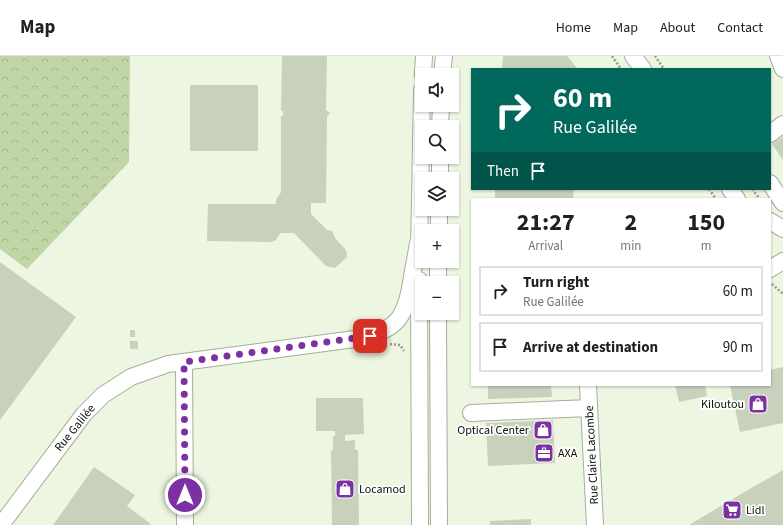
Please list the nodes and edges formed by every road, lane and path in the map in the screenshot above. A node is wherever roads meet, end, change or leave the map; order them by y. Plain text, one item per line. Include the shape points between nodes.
1 (424, 56) edge
2 (444, 56) edge
3 (612, 56) edge
4 (634, 56) edge
5 (655, 56) edge
6 (778, 56) edge
7 (423, 68) edge
8 (443, 68) edge
9 (620, 68) edge
10 (642, 68) edge
11 (663, 68) edge
12 (783, 69) edge
13 (421, 112) edge
14 (783, 124) edge
15 (771, 133) edge
16 (771, 185) edge
17 (753, 190) edge
18 (759, 198) edge
19 (783, 203) edge
20 (771, 222) edge
21 (418, 224) edge
22 (783, 229) edge
23 (415, 258) edge
24 (418, 268) edge
25 (771, 284) edge
26 (783, 294) edge
27 (438, 320) edge
28 (184, 362) junction
29 (588, 386) edge
30 (590, 408) junction
31 (471, 413) dead end
32 (1, 525) edge
33 (185, 525) edge
34 (420, 525) edge
35 (439, 525) edge
36 (595, 525) edge

1 - 7 street
2 - 8 street
3 - 9 path
4 - 10 street
5 - 11 path
6 - 12 street
13 - 21 street
14 - 15 street
16 - 19 street
17 - 18 path
20 - 22 street
23 - 28 street, Rue Galilée via 404,312 398,322 385,330 357,339
24 - 34 street
25 - 26 path
27 - 35 street
28 - 32 street, Rue Galilée via 159,366 139,373 97,400
28 - 33 street
29 - 30 street, Rue Claire Lacombe
30 - 31 street
30 - 36 street, Rue Claire Lacombe

